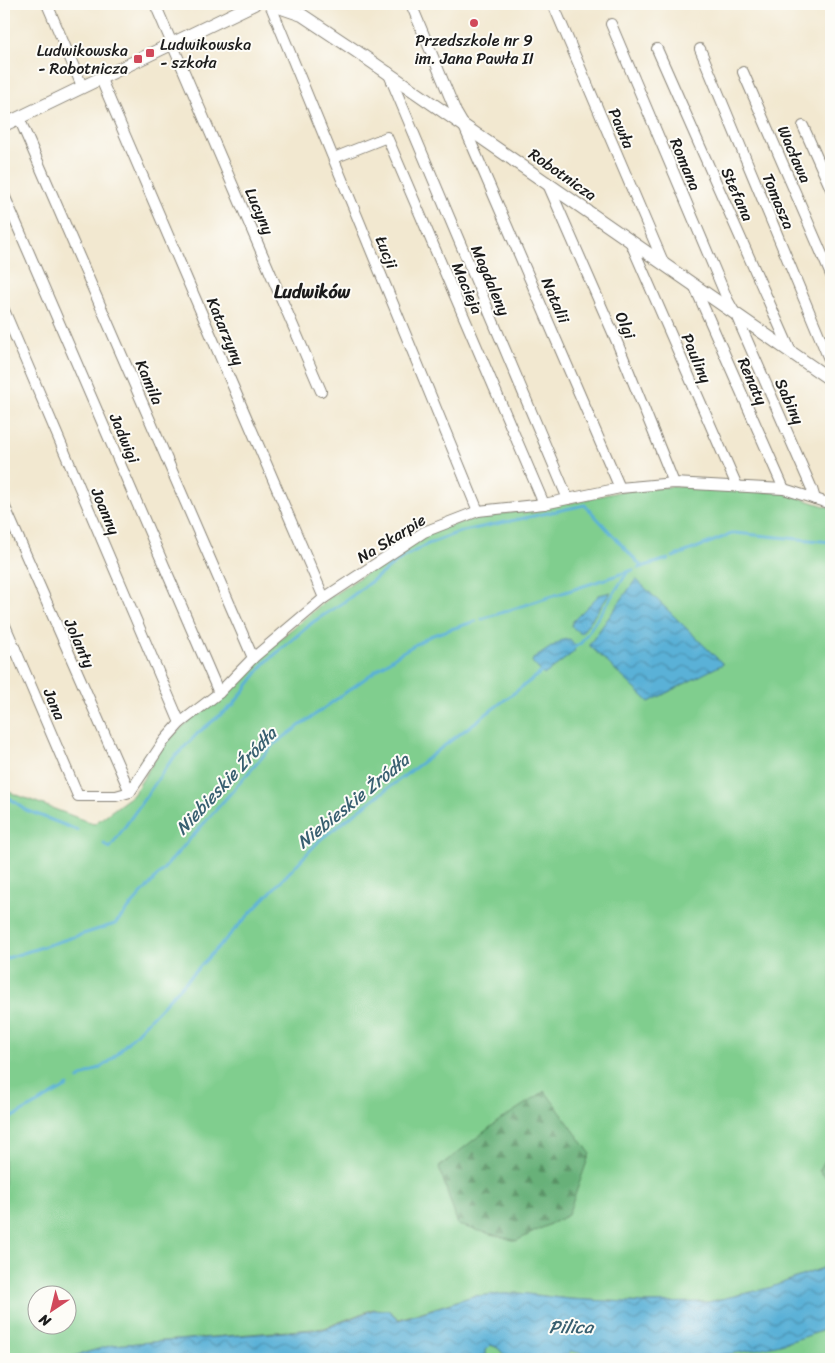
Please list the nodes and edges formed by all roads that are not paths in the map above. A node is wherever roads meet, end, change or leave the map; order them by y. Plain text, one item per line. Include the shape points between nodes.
1 (47, 4) edge
2 (155, 4) edge
3 (254, 4) edge
4 (270, 4) edge
5 (412, 4) edge
6 (554, 4) edge
7 (611, 24) dead end
8 (172, 43) junction
9 (657, 49) dead end
10 (700, 49) dead end
11 (388, 72) junction
12 (743, 72) dead end
13 (100, 77) junction
14 (82, 86) junction
15 (19, 118) junction
16 (463, 124) junction
17 (4, 125) edge
18 (803, 126) dead end
19 (334, 158) junction
20 (547, 182) junction
21 (831, 189) edge
22 (4, 195) edge
23 (630, 241) junction
24 (664, 264) junction
25 (831, 275) edge
26 (694, 285) junction
27 (4, 310) edge
28 (736, 315) junction
29 (791, 352) junction
30 (831, 364) edge
31 (831, 380) edge
32 (321, 391) dead end
33 (674, 483) junction
34 (737, 486) junction
35 (620, 488) junction
36 (784, 489) junction
37 (815, 499) junction
38 (568, 500) junction
39 (544, 504) junction
40 (831, 504) edge
41 (4, 505) edge
42 (478, 511) junction
43 (324, 598) junction
44 (4, 623) edge
45 (15, 649) junction
46 (4, 654) edge
47 (253, 658) junction
48 (219, 693) junction
49 (180, 723) junction
50 (130, 792) junction

1 - 14 street
2 - 8 street, Lucyny
3 - 8 street
4 - 11 street, Robotnicza via 302,15
4 - 19 street, Łucji
5 - 16 street, Natalii
6 - 24 street, Pawła
7 - 28 street, Romana
8 - 13 street
8 - 32 street, Lucyny
9 - 29 street, Stefana
10 - 30 street, Tomasza
11 - 16 street, Robotnicza
11 - 38 street, Magdaleny
12 - 25 street, Wacława
13 - 14 street
13 - 43 street, Katarzyny
14 - 15 street
15 - 17 street
15 - 47 street, Kamila
16 - 20 street, Robotnicza
16 - 35 street, Natalii
18 - 21 street
19 - 39 street, Macieja via 387,137
19 - 42 street, Łucji
20 - 23 street, Robotnicza
20 - 33 street, Olgi
22 - 48 street, Jadwigi
23 - 24 street, Robotnicza
23 - 34 street, Pauliny
24 - 26 street, Robotnicza
26 - 28 street, Robotnicza
26 - 36 street, Renaty
27 - 49 street, Joanny
28 - 29 street, Robotnicza
28 - 37 street, Sabiny
29 - 31 street, Robotnicza
33 - 34 street, Na Skarpie
33 - 35 street, Na Skarpie
34 - 36 street, Na Skarpie
35 - 38 street, Na Skarpie
36 - 37 street, Na Skarpie
37 - 40 street, Na Skarpie
38 - 39 street, Na Skarpie
39 - 42 street, Na Skarpie
41 - 50 street, Jolanty
42 - 43 street, Na Skarpie via 424,532
43 - 47 street, Na Skarpie
44 - 45 street, Jana
45 - 46 street
45 - 50 street, Jana via 78,796 116,796
47 - 48 street, Na Skarpie
48 - 49 street, Na Skarpie
49 - 50 street, Na Skarpie

